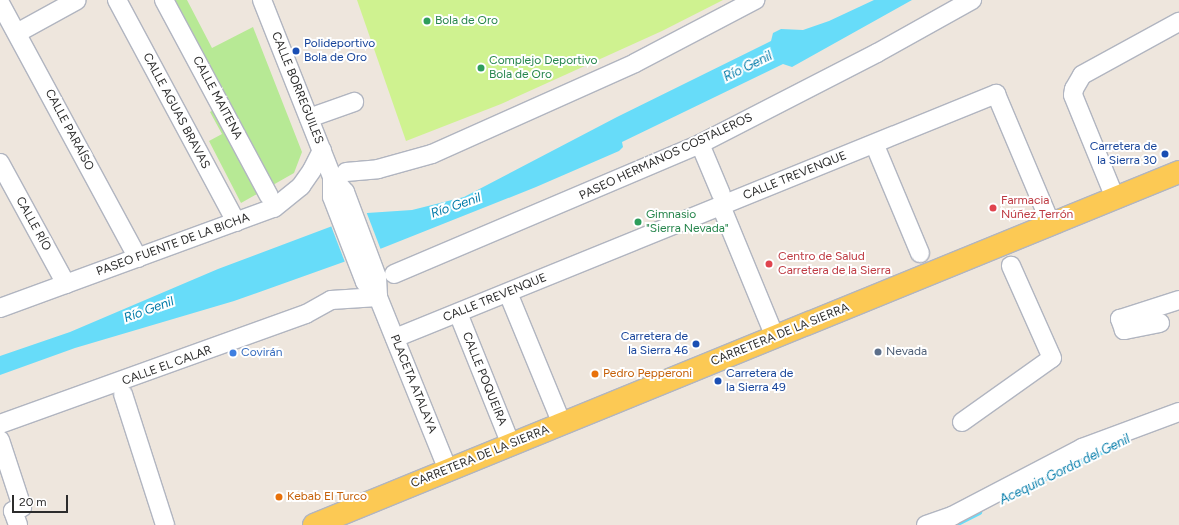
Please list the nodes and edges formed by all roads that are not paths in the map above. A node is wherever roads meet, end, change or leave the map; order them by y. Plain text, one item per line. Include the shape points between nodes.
1 (78, 0) edge
2 (117, 0) edge
3 (164, 0) edge
4 (262, 0) edge
5 (755, 0) edge
6 (972, 0) edge
7 (0, 3) edge
8 (1179, 22) edge
9 (17, 33) junction
10 (354, 102) dead end
11 (309, 118) junction
12 (700, 144) junction
13 (876, 148) dead end
14 (322, 150) junction
15 (0, 163) edge
16 (1179, 172) edge
17 (339, 175) junction
18 (268, 196) dead end
19 (1115, 198) junction
20 (721, 200) junction
21 (236, 222) junction
22 (1051, 224) junction
23 (920, 252) dead end
24 (138, 258) junction
25 (1011, 266) dead end
26 (379, 278) junction
27 (66, 284) junction
28 (508, 293) junction
29 (378, 297) junction
30 (1179, 300) edge
31 (0, 308) edge
32 (458, 313) junction
33 (1160, 323) dead end
34 (775, 337) junction
35 (395, 338) junction
36 (122, 394) dead end
37 (1179, 412) edge
38 (962, 422) dead end
39 (0, 424) edge
40 (562, 424) junction
41 (0, 440) edge
42 (511, 445) junction
43 (448, 470) junction
44 (18, 525) edge
45 (165, 525) edge
46 (314, 525) edge
47 (926, 525) edge

1 - 9 street
2 - 21 street, CALLE AGUAS BRAVAS
3 - 18 street, CALLE MAITENA
4 - 11 street, CALLE BORREGUILES
5 - 17 street via 635,63 432,154 378,169
6 - 12 street, PASEO HERMANOS COSTALEROS via 870,57
7 - 9 street, CALLE PARAÍSO
8 - 19 street via 1082,75 1074,89 1073,95
9 - 24 street, CALLE PARAÍSO
10 - 11 street
11 - 14 street, CALLE BORREGUILES
12 - 20 street
12 - 26 street, PASEO HERMANOS COSTALEROS
13 - 23 street
14 - 17 street, CALLE BORREGUILES
14 - 21 street, PASEO FUENTE DE LA BICHA via 312,170 290,198 274,208
15 - 27 street, CALLE RÍO
16 - 19 main road, CARRETERA DE LA SIERRA
17 - 26 street, CALLE BORREGUILES via 338,195
19 - 22 main road, CARRETERA DE LA SIERRA
20 - 22 street, CALLE TREVENQUE via 996,94
20 - 28 street, CALLE TREVENQUE
20 - 34 street
21 - 24 street, PASEO FUENTE DE LA BICHA
22 - 34 main road, CARRETERA DE LA SIERRA
24 - 27 street, PASEO FUENTE DE LA BICHA
25 - 38 street via 1052,358
26 - 29 street, PLACETA ATALAYA
27 - 31 street, PASEO FUENTE DE LA BICHA
28 - 32 street, CALLE TREVENQUE
28 - 40 street
29 - 35 street, PLACETA ATALAYA
29 - 39 street, CALLE EL CALAR via 331,300 306,314
30 - 33 street via 1120,319 1124,330
32 - 35 street, CALLE TREVENQUE
32 - 42 street, CALLE POQUEIRA
34 - 40 main road, CARRETERA DE LA SIERRA
35 - 43 street, PLACETA ATALAYA
36 - 45 street
37 - 47 street via 1082,448 952,516
40 - 42 main road, CARRETERA DE LA SIERRA
41 - 44 street via 22,507 13,511
42 - 43 main road, CARRETERA DE LA SIERRA
43 - 46 main road, CARRETERA DE LA SIERRA

